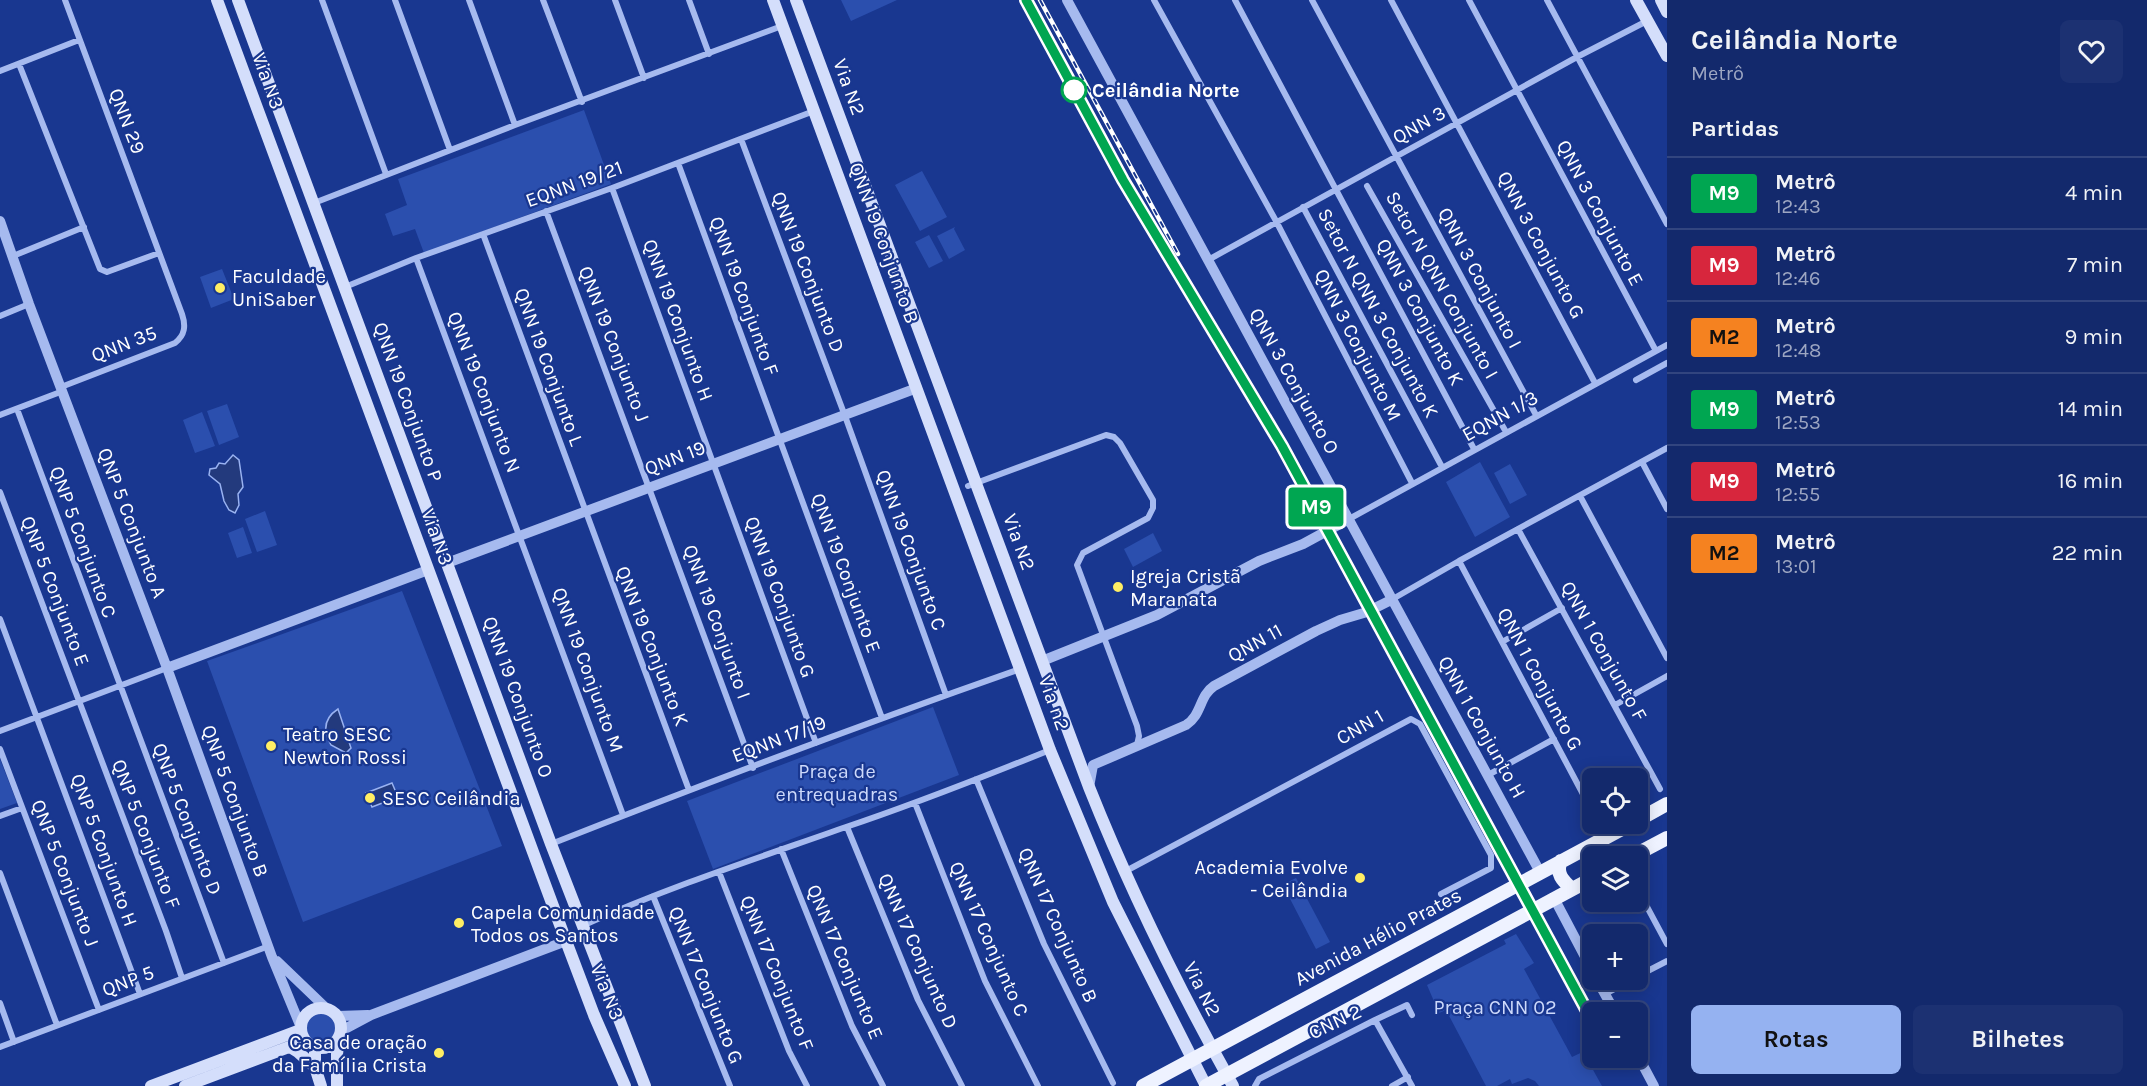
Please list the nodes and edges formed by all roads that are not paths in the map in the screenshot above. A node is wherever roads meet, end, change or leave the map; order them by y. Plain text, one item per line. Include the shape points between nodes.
1 (65, 0) edge
2 (219, 0) edge
3 (238, 0) edge
4 (322, 0) edge
5 (395, 0) edge
6 (469, 0) edge
7 (543, 0) edge
8 (615, 0) edge
9 (689, 0) edge
10 (773, 0) edge
11 (796, 0) edge
12 (1067, 0) edge
13 (1154, 0) edge
14 (1235, 0) edge
15 (1312, 0) edge
16 (1391, 0) edge
17 (1469, 0) edge
18 (1547, 0) edge
19 (1636, 0) edge
20 (1647, 21) junction
21 (783, 26) junction
22 (79, 40) junction
23 (256, 47) junction
24 (709, 54) junction
25 (1667, 56) edge
26 (1577, 57) junction
27 (19, 64) junction
28 (0, 71) edge
29 (246, 78) junction
30 (644, 78) junction
31 (1516, 90) junction
32 (582, 102) junction
33 (814, 111) junction
34 (1457, 123) junction
35 (819, 124) junction
36 (516, 125) junction
37 (741, 139) junction
38 (450, 150) junction
39 (1395, 156) junction
40 (678, 163) junction
41 (386, 174) junction
42 (1367, 186) dead end
43 (612, 188) junction
44 (1337, 189) junction
45 (868, 192) junction
46 (313, 199) junction
47 (1303, 207) junction
48 (546, 211) junction
49 (0, 221) edge
50 (1276, 221) junction
51 (1667, 224) edge
52 (84, 227) junction
53 (483, 234) junction
54 (864, 243) junction
55 (159, 253) junction
56 (13, 256) junction
57 (416, 258) junction
58 (1208, 260) junction
59 (345, 287) junction
60 (29, 304) junction
61 (911, 310) junction
62 (0, 316) edge
63 (335, 319) junction
64 (1667, 345) edge
65 (1656, 351) junction
66 (1667, 363) edge
67 (1636, 380) dead end
68 (1595, 383) junction
69 (62, 389) junction
70 (382, 389) junction
71 (917, 390) junction
72 (16, 409) junction
73 (0, 415) edge
74 (1536, 415) junction
75 (845, 416) junction
76 (372, 419) junction
77 (1506, 432) junction
78 (779, 440) junction
79 (1667, 448) edge
80 (1474, 449) junction
81 (967, 458) junction
82 (1642, 462) junction
83 (713, 463) junction
84 (1442, 467) junction
85 (417, 483) junction
86 (1412, 483) junction
87 (972, 484) junction
88 (650, 487) junction
89 (0, 492) edge
90 (1580, 496) junction
91 (959, 503) junction
92 (1667, 509) edge
93 (585, 512) junction
94 (1349, 519) junction
95 (1518, 529) junction
96 (521, 537) junction
97 (1458, 561) junction
98 (447, 563) junction
99 (428, 570) junction
100 (435, 589) junction
101 (1391, 600) junction
102 (1562, 608) junction
103 (0, 619) edge
104 (1104, 637) junction
105 (1502, 642) junction
106 (1667, 658) edge
107 (1042, 661) junction
108 (167, 668) junction
109 (1021, 669) junction
110 (1667, 676) edge
111 (119, 686) junction
112 (946, 695) junction
113 (78, 701) junction
114 (1615, 705) junction
115 (502, 713) junction
116 (37, 718) junction
117 (882, 718) junction
118 (0, 731) edge
119 (1554, 740) junction
120 (492, 743) junction
121 (816, 743) junction
122 (1137, 745) junction
123 (0, 749) edge
124 (1050, 750) junction
125 (753, 768) junction
126 (1488, 776) junction
127 (976, 779) junction
128 (1089, 787) junction
129 (1660, 789) dead end
130 (689, 790) junction
131 (1066, 790) junction
132 (1582, 792) edge
133 (915, 803) junction
134 (1667, 804) edge
135 (22, 808) junction
136 (1648, 814) edge
137 (623, 815) junction
138 (0, 816) edge
139 (847, 827) junction
140 (1612, 834) edge
141 (1667, 838) edge
142 (551, 844) junction
143 (1648, 848) edge
144 (780, 849) junction
145 (1117, 856) junction
146 (1561, 861) junction
147 (559, 865) junction
148 (719, 872) junction
149 (1124, 872) junction
150 (1540, 872) junction
151 (0, 873) edge
152 (1582, 884) edge
153 (1572, 889) junction
154 (1441, 894) dead end
155 (652, 896) junction
156 (1554, 898) junction
157 (1113, 902) junction
158 (1648, 909) edge
159 (582, 926) junction
160 (566, 941) junction
161 (1667, 944) edge
162 (1582, 951) edge
163 (270, 952) junction
164 (1166, 960) junction
165 (1667, 961) edge
166 (224, 963) junction
167 (1648, 971) edge
168 (182, 978) junction
169 (1603, 990) edge
170 (1612, 990) edge
171 (140, 994) junction
172 (1605, 994) junction
173 (1609, 1002) edge
174 (0, 1004) edge
175 (326, 1008) junction
176 (99, 1010) junction
177 (371, 1015) junction
178 (594, 1015) junction
179 (1412, 1015) dead end
180 (338, 1017) junction
181 (1375, 1020) junction
182 (57, 1025) junction
183 (340, 1035) junction
184 (305, 1036) junction
185 (14, 1042) junction
186 (0, 1047) edge
187 (290, 1047) junction
188 (1211, 1048) junction
189 (1192, 1059) junction
190 (315, 1067) junction
191 (1644, 1068) edge
192 (1408, 1077) junction
193 (1230, 1081) edge
194 (1113, 1083) dead end
195 (151, 1086) edge
196 (185, 1086) edge
197 (321, 1086) edge
198 (338, 1086) edge
199 (625, 1086) edge
200 (630, 1086) edge
201 (645, 1086) edge
202 (730, 1086) edge
203 (807, 1086) edge
204 (884, 1086) edge
205 (962, 1086) edge
206 (1038, 1086) edge
207 (1143, 1086) edge
208 (1206, 1086) edge
209 (1255, 1086) edge
210 (1392, 1086) edge
211 (1413, 1086) edge
212 (1654, 1086) edge

1 - 22 street, QNN 29
2 - 23 main road via 243,54 253,55
2 - 29 main road, Via N3
3 - 23 main road
4 - 41 street
5 - 38 street
6 - 36 street
7 - 32 street
8 - 30 street
9 - 24 street
10 - 21 main road, Via N2
11 - 45 main road, Via N2
12 - 58 street, QNN 3 Conjunto O
13 - 50 street, QNN 3 Conjunto M
14 - 44 street, QNN 3 Conjunto K
15 - 39 street, QNN 3 Conjunto I
16 - 34 street, QNN 3 Conjunto G
17 - 31 street, QNN 3 Conjunto E
18 - 26 street
19 - 20 main road
20 - 25 main road
20 - 26 street, QNN 3
21 - 24 street
21 - 33 main road, Via N2
22 - 27 street
22 - 55 street, QNN 29
23 - 46 main road
24 - 30 street
26 - 31 street, QNN 3
26 - 51 street
27 - 28 street
27 - 52 street
29 - 46 main road via 250,69 259,72 297,174
29 - 63 main road, Via N3
30 - 32 street
31 - 34 street, QNN 3
31 - 65 street, QNN 3 Conjunto E
32 - 36 street
33 - 35 main road, QNN 19 Conjunto B
33 - 37 street, EQNN 19/21
34 - 39 street, QNN 3
34 - 68 street, QNN 3 Conjunto G
35 - 45 main road via 862,216 871,211
35 - 54 main road, QNN 19 Conjunto B
36 - 38 street
37 - 40 street, EQNN 19/21
37 - 75 street, QNN 19 Conjunto D
38 - 41 street
39 - 44 street, QNN 3
39 - 74 street, QNN 3 Conjunto I
40 - 43 street, EQNN 19/21
40 - 78 street, QNN 19 Conjunto F
41 - 46 street
42 - 77 street, Setor N QNN Conjunto I
43 - 48 street, EQNN 19/21
43 - 83 street, QNN 19 Conjunto H
44 - 47 street, QNN 3
44 - 80 street, QNN 3 Conjunto K
45 - 61 main road, Via N2
46 - 59 main road
47 - 50 street, QNN 3
47 - 84 street, Setor N QNN 3 Conjunto K
48 - 53 street, EQNN 19/21
48 - 88 street, QNN 19 Conjunto J
49 - 56 street, QNP 5 Conjunto A
50 - 58 street, QNN 3
50 - 86 street, QNN 3 Conjunto M
52 - 55 street via 105,273
52 - 56 street
53 - 57 street, EQNN 19/21
53 - 93 street, QNN 19 Conjunto L
54 - 61 main road via 862,228 875,226 893,278
54 - 71 main road, QNN 19 Conjunto B
55 - 69 street, QNN 35 via 184,320 178,340
56 - 60 street, QNP 5 Conjunto A
57 - 59 street, EQNN 19/21
57 - 96 street, QNN 19 Conjunto N
58 - 94 street, QNN 3 Conjunto O
59 - 70 main road, QNN 19 Conjunto P
60 - 62 street
60 - 69 street, QNP 5 Conjunto A
61 - 81 main road, Via N2
63 - 70 main road via 370,396 379,398
63 - 76 main road, Via N3
64 - 65 street, EQNN 1/3
65 - 68 street, EQNN 1/3
66 - 67 street
68 - 74 street, EQNN 1/3
69 - 72 street
69 - 108 street, QNP 5 Conjunto A
70 - 85 main road, QNN 19 Conjunto P
71 - 75 street, QNN 19
71 - 81 main road via 935,420 955,474 963,475 968,470
71 - 91 main road, Via n2
72 - 73 street
72 - 111 street, QNP 5 Conjunto C
74 - 77 street, EQNN 1/3
75 - 78 street, QNN 19
75 - 112 street, QNN 19 Conjunto C
76 - 85 main road via 378,410 387,414 404,463
76 - 99 main road, Via N3
77 - 80 street, EQNN 1/3
78 - 83 street, QNN 19
78 - 117 street, QNN 19 Conjunto E
79 - 82 street
80 - 84 street, EQNN 1/3
81 - 87 main road, Via N2
82 - 90 street
82 - 92 street
83 - 88 street, QNN 19
83 - 121 street, QNN 19 Conjunto G
84 - 86 street, EQNN 1/3
85 - 98 main road, QNN 19 Conjunto P
86 - 94 street, EQNN 1/3
87 - 91 main road via 959,489
87 - 104 street via 1107,435 1117,439 1153,500 1153,508 1148,518 1080,557 1078,569
87 - 107 main road, Via N2
88 - 93 street, QNN 19
88 - 125 street, QNN 19 Conjunto I
89 - 113 street, QNP 5 Conjunto E
90 - 95 street
90 - 106 street
91 - 109 main road, Via n2
93 - 96 street, QNN 19
93 - 130 street, QNN 19 Conjunto K
94 - 101 street
94 - 104 street via 1157,615
95 - 97 street
95 - 102 street, QNN 1 Conjunto F
96 - 98 street, QNN 19
96 - 137 street, QNN 19 Conjunto M
97 - 101 street
97 - 105 street, QNN 1 Conjunto G
98 - 115 main road, QNN 19 Conjunto O
99 - 100 main road, Via N3
99 - 108 street
100 - 115 main road via 451,615 489,717 497,722
100 - 120 main road, Via N3
101 - 122 street, QNN 11 via 1316,631 1214,686 1205,693 1197,715 1190,722
101 - 126 street, QNN 1 Conjunto H
102 - 105 street
102 - 114 street, QNN 1 Conjunto F
103 - 116 street, QNP 5 Conjunto H
104 - 107 street
104 - 122 street via 1138,729
105 - 119 street, QNN 1 Conjunto G
107 - 128 main road, Via N2
108 - 111 street
108 - 163 street, QNP 5 Conjunto B
109 - 112 street, EQNN 17/19
109 - 124 main road, Via n2
110 - 114 street
111 - 113 street
111 - 166 street, QNP 5 Conjunto D
112 - 117 street, EQNN 17/19
113 - 116 street
113 - 168 street, QNP 5 Conjunto F
114 - 129 street, QNN 1 Conjunto F
115 - 142 main road, QNN 19 Conjunto O
116 - 118 street
116 - 171 street, QNP 5 Conjunto H
117 - 121 street, EQNN 17/19
119 - 126 street
119 - 132 street, QNN 1 Conjunto G
120 - 147 main road via 496,734 506,736 543,838
120 - 160 main road, Via N3
121 - 125 street, EQNN 17/19
122 - 128 street, QNN 11 via 1093,765
123 - 135 street, QNP 5 Conjunto J
124 - 127 street
124 - 131 main road, Via N2
125 - 130 street, EQNN 17/19
126 - 150 street, QNN 1 Conjunto H
127 - 133 street
127 - 194 street, QNN 17 Conjunto B via 1044,944
128 - 145 main road, Via N2
130 - 137 street, EQNN 17/19
131 - 145 main road via 1108,874 1118,871
131 - 157 main road, Via N2
133 - 139 street
133 - 206 street, QNN 17 Conjunto C via 985,981
134 - 136 main road
135 - 138 street
135 - 176 street, QNP 5 Conjunto J
137 - 142 street, EQNN 17/19
139 - 144 street
139 - 205 street, QNN 17 Conjunto D via 918,1000
140 - 146 main road, Avenida Hélio Prates
141 - 143 main road
142 - 147 main road
144 - 148 street
144 - 204 street, QNN 17 Conjunto E via 852,1026
145 - 149 main road, Via N2
146 - 150 main road, Avenida Hélio Prates
146 - 153 main road via 1560,874
147 - 159 main road
148 - 155 street
148 - 203 street, QNN 17 Conjunto F via 789,1051
149 - 154 street, CNN 1 via 1411,719 1420,724 1491,855 1491,868
149 - 164 main road, Via N2
150 - 188 main road, Avenida Hélio Prates
151 - 182 street
152 - 153 main road
153 - 156 main road
155 - 159 street
155 - 202 street, QNN 17 Conjunto G
156 - 162 street
156 - 193 main road
157 - 164 main road via 1112,887 1122,883 1148,936
157 - 189 main road, Via N2
158 - 161 street
159 - 201 main road
160 - 177 street
160 - 178 main road, Via N3
163 - 166 street, QNP 5
163 - 175 street
163 - 184 street, QNP 5 Conjunto B
164 - 188 main road, Via N2
165 - 167 street
166 - 168 street, QNP 5
168 - 171 street, QNP 5
169 - 172 street
170 - 172 street
171 - 176 street, QNP 5
172 - 173 street
174 - 185 street
175 - 180 main road
175 - 184 main road via 313,1009 303,1018
176 - 182 street, QNP 5
177 - 180 street
177 - 183 street
178 - 199 main road, Via N3
178 - 200 main road
179 - 181 street via 1407,1005
180 - 183 main road
181 - 192 street, CNN 2
181 - 209 street, CNN 2 via 1259,1079
182 - 185 street, QNP 5
183 - 184 main road via 328,1047
183 - 198 main road
184 - 187 main road
184 - 190 main road
184 - 195 main road
185 - 186 street, QNP 5
187 - 190 main road
187 - 196 main road
188 - 189 main road, Avenida Hélio Prates
188 - 193 main road, Via N2
189 - 207 main road, Avenida Hélio Prates
189 - 208 main road, Via N2
190 - 197 main road
191 - 212 street
192 - 210 street
192 - 211 street, CNN 2
193 - 208 main road

